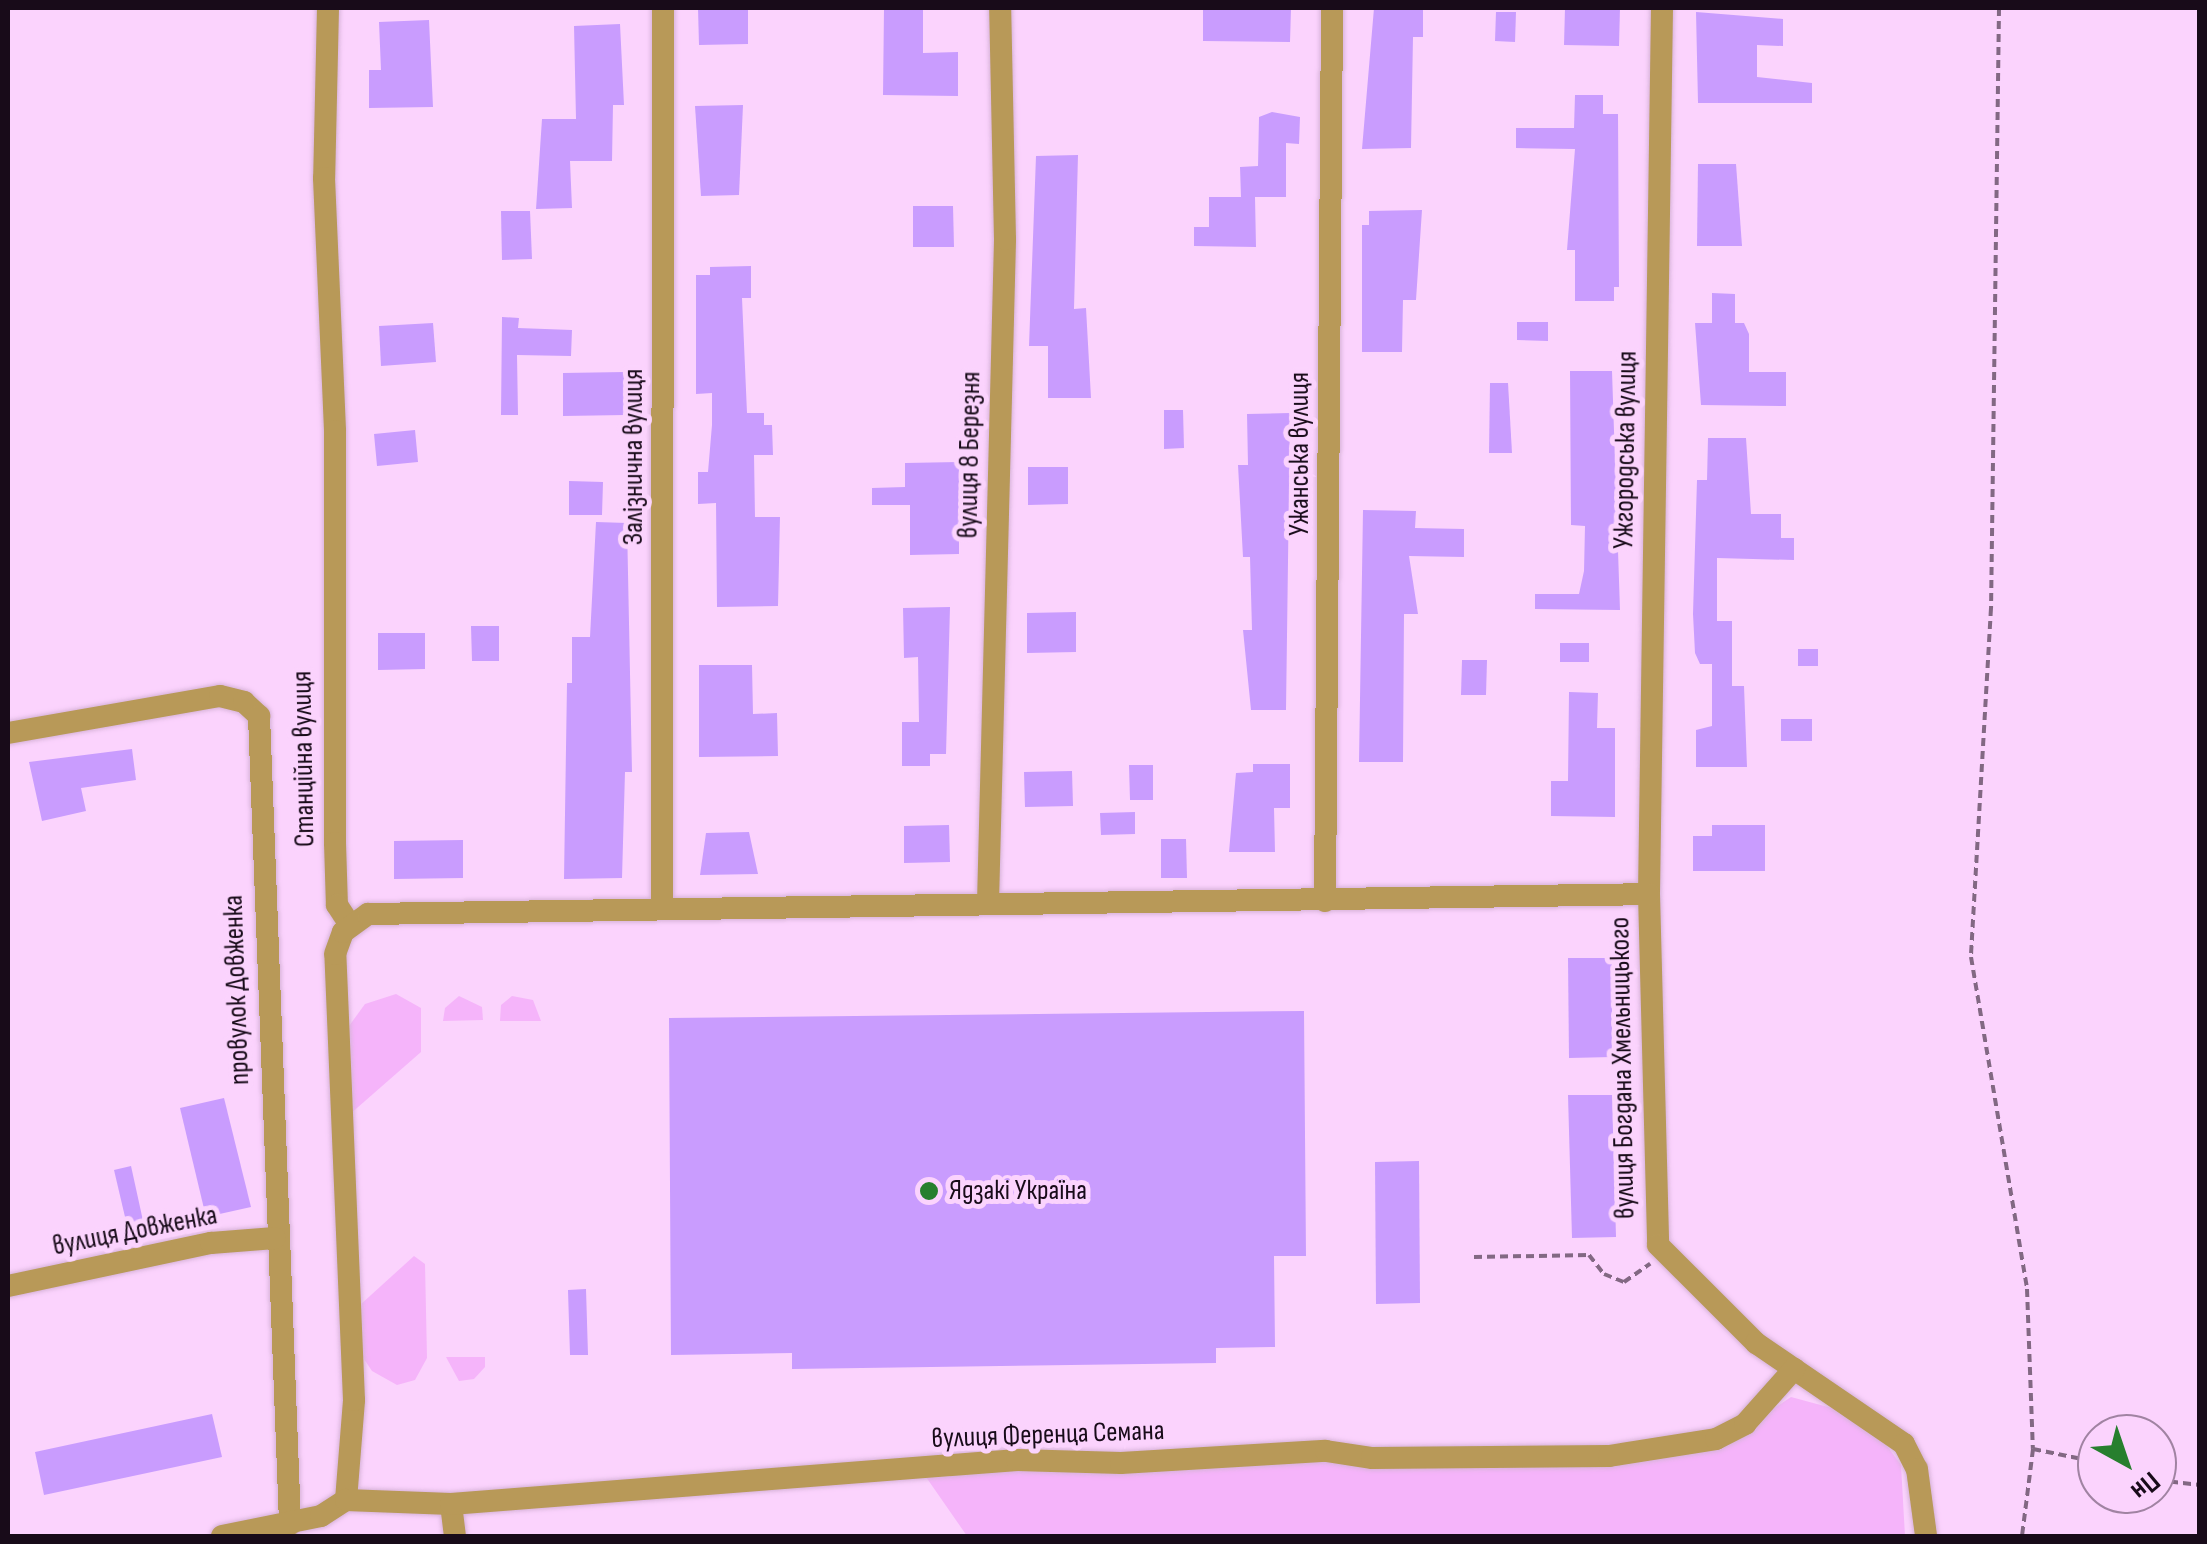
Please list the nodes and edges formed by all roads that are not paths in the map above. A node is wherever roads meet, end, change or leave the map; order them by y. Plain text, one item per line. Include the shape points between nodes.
1 (328, 8) edge
2 (663, 8) edge
3 (1000, 8) edge
4 (1332, 8) edge
5 (1662, 8) edge
6 (8, 733) edge
7 (1649, 894) junction
8 (1325, 900) junction
9 (988, 902) junction
10 (662, 906) junction
11 (350, 925) junction
12 (275, 1238) junction
13 (8, 1286) edge
14 (1794, 1369) junction
15 (346, 1500) junction
16 (451, 1504) junction
17 (290, 1524) junction
18 (222, 1536) edge
19 (455, 1536) edge
20 (1926, 1536) edge

1 - 11 street, Станційна вулиця via 324,178 336,431 335,843 337,905
2 - 10 street, Залізнична вулиця
3 - 9 street, вулиця 8 Березня via 1004,259
4 - 8 street, Ужанська вулиця
5 - 7 street, Ужгородська вулиця
6 - 12 street, провулок Довженка via 220,696 244,702 259,716
7 - 8 street
7 - 14 street, вулиця Богдана Хмельницького via 1658,1246 1725,1318
8 - 9 street
9 - 10 street
10 - 11 street via 383,912
11 - 15 street via 338,942 334,987 354,1400
12 - 13 street, вулиця Довженка via 211,1243
12 - 17 street, провулок Довженка
14 - 16 street, вулиця Ференца Семана via 1757,1413 1716,1439 1608,1456 1372,1458 1326,1451 1121,1463 1017,1460
14 - 20 street, вулиця Богдана Хмельницького via 1904,1444 1917,1469
15 - 16 street, вулиця Ференца Семана
15 - 17 street, вулиця Ференца Семана via 332,1512
16 - 19 street
17 - 18 street, вулиця Ференца Семана

